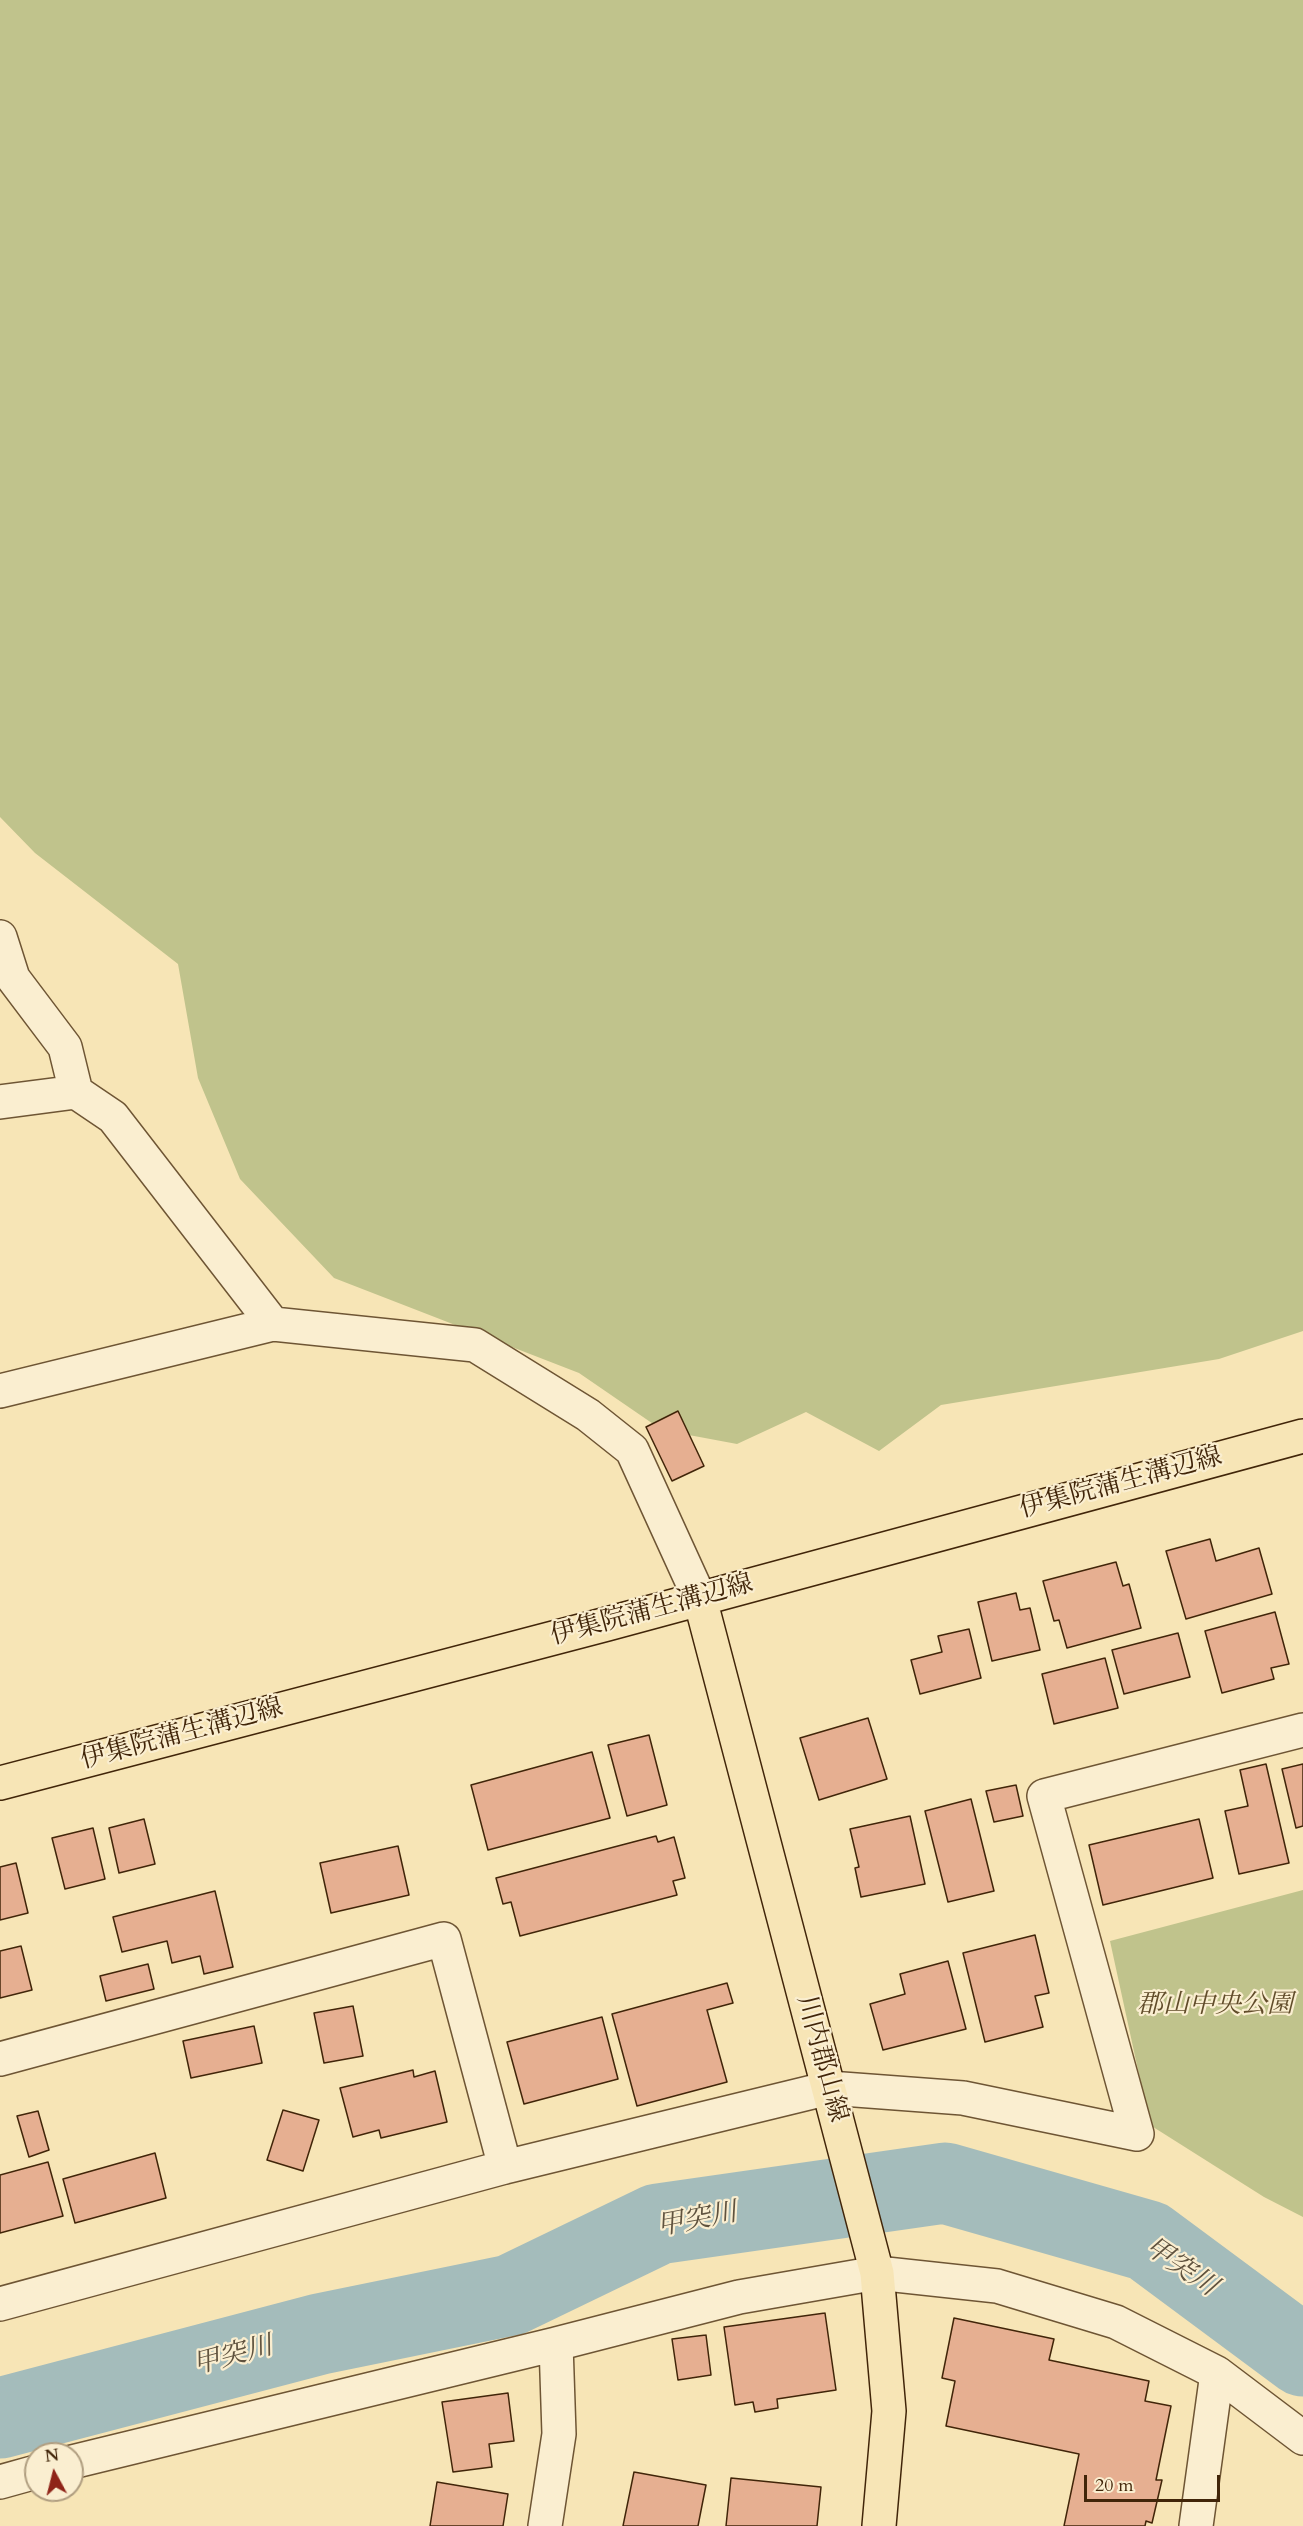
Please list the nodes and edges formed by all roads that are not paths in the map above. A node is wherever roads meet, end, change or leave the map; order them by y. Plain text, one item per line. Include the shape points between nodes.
1 (0, 937) edge
2 (76, 1092) junction
3 (0, 1102) edge
4 (273, 1324) junction
5 (0, 1391) edge
6 (1303, 1436) edge
7 (700, 1599) junction
8 (1303, 1730) edge
9 (0, 1783) edge
10 (0, 2059) edge
11 (832, 2101) junction
12 (505, 2167) junction
13 (876, 2265) junction
14 (0, 2304) edge
15 (555, 2344) junction
16 (1217, 2373) junction
17 (1303, 2439) edge
18 (84, 2460) edge
19 (24, 2475) edge
20 (0, 2482) edge
21 (545, 2526) edge
22 (879, 2526) edge
23 (1196, 2526) edge

1 - 2 street via 14,978 65,1047
2 - 3 street
2 - 4 street via 113,1118
4 - 5 street
4 - 7 street via 475,1345 588,1415 632,1450
6 - 7 main road, 伊集院蒲生溝辺線
7 - 9 main road, 伊集院蒲生溝辺線
7 - 11 main road, 川内郡山線
8 - 11 street via 1044,1796 1137,2134 963,2097
10 - 12 street via 444,1939
11 - 12 street
11 - 13 main road, 川内郡山線
12 - 14 street
13 - 15 street
13 - 16 street via 1008,2289 1116,2322
13 - 22 main road, 川内郡山線 via 889,2410
15 - 18 street
15 - 21 street via 559,2434
16 - 17 street
16 - 23 street
19 - 20 street

